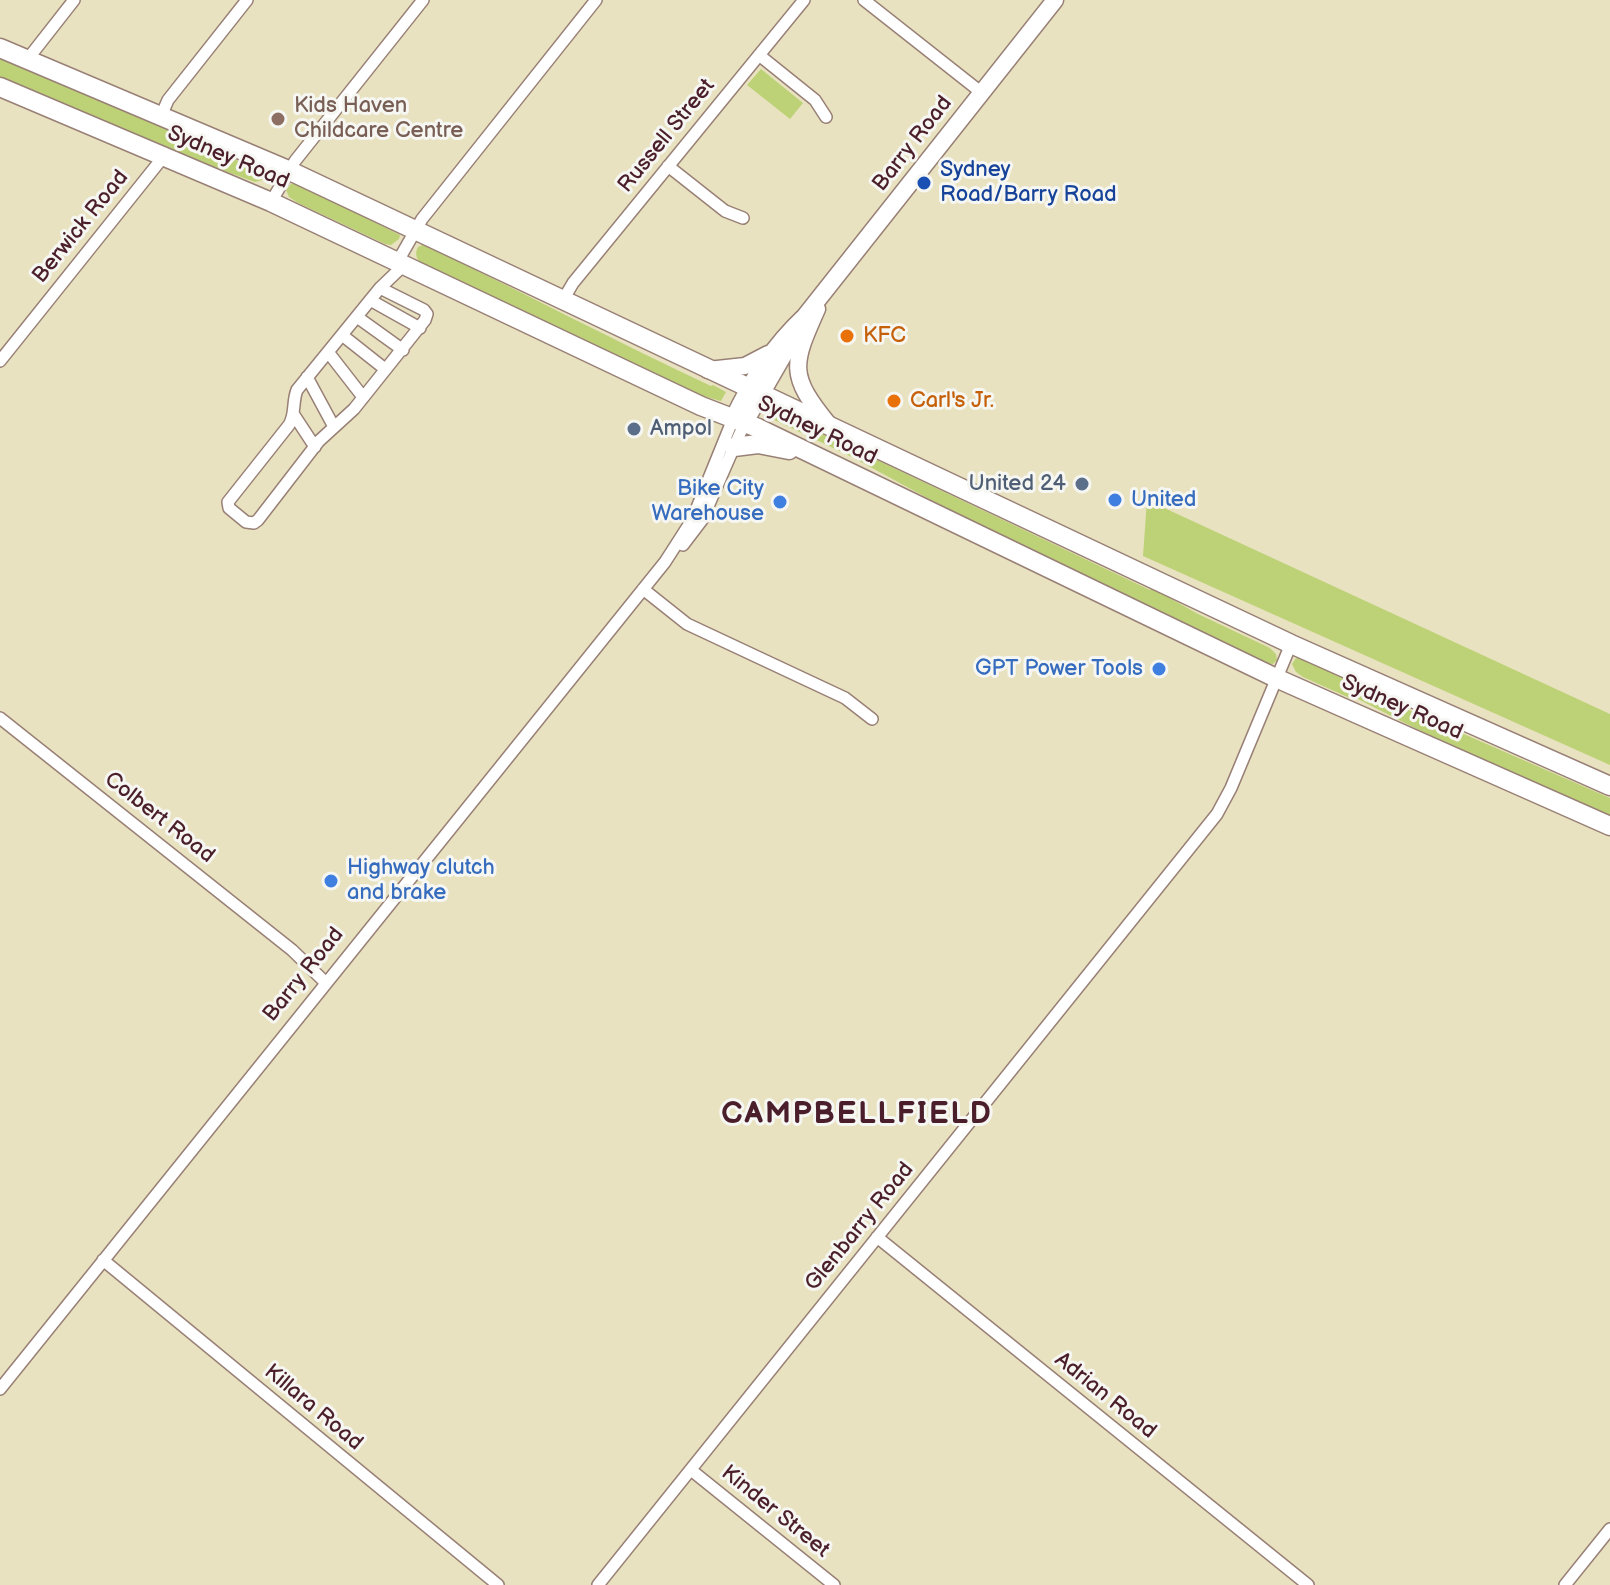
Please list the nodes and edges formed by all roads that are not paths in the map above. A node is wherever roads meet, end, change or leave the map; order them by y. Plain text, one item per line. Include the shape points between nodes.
1 (74, 0) edge
2 (247, 0) edge
3 (423, 0) edge
4 (596, 0) edge
5 (804, 0) edge
6 (864, 0) edge
7 (1055, 0) edge
8 (0, 48) edge
9 (759, 55) junction
10 (27, 60) junction
11 (0, 87) edge
12 (982, 93) junction
13 (161, 116) junction
14 (826, 117) dead end
15 (164, 156) junction
16 (668, 166) junction
17 (288, 170) junction
18 (271, 202) junction
19 (743, 218) dead end
20 (415, 229) junction
21 (401, 263) junction
22 (380, 288) junction
23 (826, 290) junction
24 (370, 300) junction
25 (563, 300) junction
26 (805, 316) junction
27 (357, 317) junction
28 (420, 328) junction
29 (342, 335) junction
30 (403, 350) junction
31 (328, 352) junction
32 (770, 353) junction
33 (0, 361) edge
34 (385, 369) junction
35 (708, 370) junction
36 (307, 377) junction
37 (754, 391) junction
38 (363, 397) junction
39 (294, 415) junction
40 (739, 420) junction
41 (334, 427) junction
42 (831, 427) junction
43 (315, 447) junction
44 (734, 447) junction
45 (812, 454) junction
46 (665, 562) junction
47 (643, 589) junction
48 (1291, 644) junction
49 (1276, 678) junction
50 (0, 718) edge
51 (872, 719) dead end
52 (1610, 786) edge
53 (1610, 826) edge
54 (329, 979) junction
55 (877, 1237) junction
56 (103, 1260) junction
57 (0, 1389) edge
58 (691, 1470) junction
59 (1610, 1529) edge
60 (498, 1585) edge
61 (598, 1585) edge
62 (834, 1585) edge
63 (1308, 1585) edge
64 (1565, 1585) edge

1 - 10 street
2 - 13 street
3 - 17 street
4 - 20 street
5 - 9 street, Russell Street
6 - 12 street
7 - 12 main road, Barry Road
8 - 10 highway, Sydney Road
9 - 14 street via 815,100
9 - 16 street, Russell Street
10 - 13 highway, Sydney Road
11 - 15 highway, Sydney Road
12 - 23 main road, Barry Road
13 - 17 highway, Sydney Road
15 - 18 highway, Sydney Road
15 - 33 street, Berwick Road
16 - 19 street via 725,211
16 - 25 street, Russell Street
17 - 18 street
17 - 20 highway, Sydney Road
18 - 21 highway, Sydney Road
20 - 21 street
20 - 25 highway, Sydney Road
21 - 22 street
21 - 40 highway, Sydney Road
22 - 24 street
22 - 28 street via 426,312
23 - 26 main road, Barry Road
23 - 42 main road via 796,367 803,388
24 - 27 street
24 - 28 street
25 - 35 highway, Sydney Road
26 - 32 main road, Barry Road
26 - 37 main road, Barry Road
27 - 29 street
27 - 30 street
28 - 30 street
29 - 31 street
29 - 34 street
30 - 34 street
31 - 36 street
31 - 38 street
32 - 35 main road via 745,366
32 - 37 main road, Barry Road
34 - 38 street
35 - 37 highway, Sydney Road
36 - 39 street via 294,397
36 - 41 street
37 - 40 main road, Barry Road
37 - 42 highway, Sydney Road
38 - 41 street
39 - 43 street
39 - 43 street via 228,502 229,508 249,523 257,522
40 - 44 street, Barry Road
40 - 45 highway, Sydney Road
40 - 46 street, Barry Road via 692,520
41 - 43 street
42 - 48 highway, Sydney Road
44 - 45 highway via 758,444
44 - 46 street, Barry Road via 702,520
45 - 49 highway, Sydney Road
46 - 47 street, Barry Road
47 - 51 street via 687,624 845,698
47 - 54 street, Barry Road
48 - 49 street, Glenbarry Road
48 - 52 highway, Sydney Road
49 - 53 highway, Sydney Road
49 - 55 street, Glenbarry Road via 1217,814
50 - 54 street, Colbert Road
54 - 56 street, Barry Road
55 - 58 street, Glenbarry Road
55 - 63 street, Adrian Road
56 - 57 street, Barry Road
56 - 60 street, Killara Road
58 - 61 street, Glenbarry Road
58 - 62 street, Kinder Street
59 - 64 street

